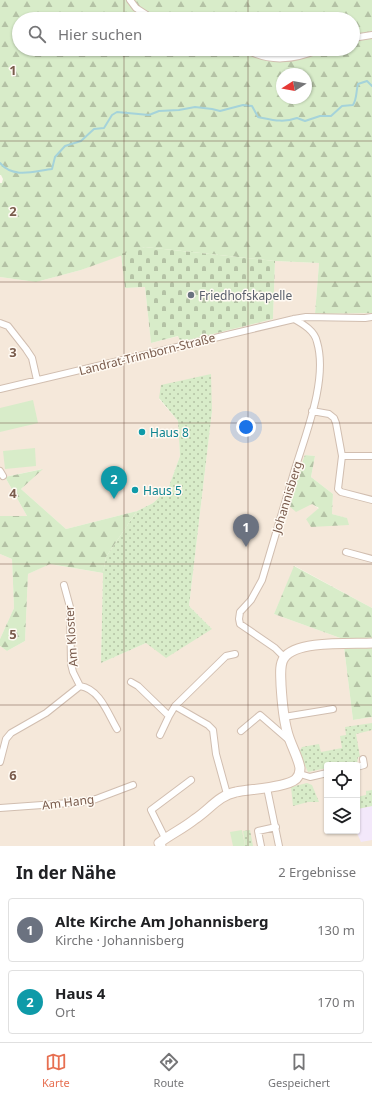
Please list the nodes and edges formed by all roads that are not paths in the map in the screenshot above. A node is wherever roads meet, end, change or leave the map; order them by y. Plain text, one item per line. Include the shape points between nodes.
1 (130, 0) edge
2 (142, 12) edge
3 (372, 35) edge
4 (360, 37) edge
5 (257, 56) edge
6 (303, 56) edge
7 (372, 317) edge
8 (294, 319) junction
9 (0, 323) edge
10 (37, 380) junction
11 (0, 389) edge
12 (312, 411) junction
13 (342, 456) junction
14 (372, 456) edge
15 (372, 500) edge
16 (346, 552) dead end
17 (372, 559) edge
18 (64, 586) dead end
19 (372, 643) edge
20 (235, 654) dead end
21 (284, 657) junction
22 (131, 682) dead end
23 (80, 686) junction
24 (175, 706) junction
25 (333, 709) dead end
26 (169, 716) junction
27 (284, 716) junction
28 (117, 730) dead end
29 (241, 732) dead end
30 (160, 735) dead end
31 (290, 741) junction
32 (363, 759) dead end
33 (0, 762) edge
34 (360, 766) edge
35 (300, 774) junction
36 (324, 774) edge
37 (190, 780) dead end
38 (133, 785) dead end
39 (267, 788) junction
40 (227, 794) junction
41 (0, 808) edge
42 (276, 827) junction
43 (159, 843) edge
44 (261, 846) edge
45 (279, 846) edge

1 - 2 street
3 - 4 street
5 - 6 street via 282,59
7 - 8 street, Landrat-Trimborn-Straße
8 - 10 street, Landrat-Trimborn-Straße
8 - 12 street, Johannisberg via 314,335 320,353 320,374
9 - 10 street via 8,326 32,358
10 - 11 street, Landrat-Trimborn-Straße
12 - 13 street via 329,414 334,418
12 - 21 street, Johannisberg via 262,580 251,600 240,612 239,618 240,624
13 - 14 street
13 - 15 street via 338,489 340,492
16 - 17 street
18 - 23 street, Am Kloster via 70,607 71,664
19 - 21 street via 308,645 296,648
20 - 24 street via 226,656
21 - 27 street via 281,672
22 - 26 street
23 - 28 street via 87,687 97,695
23 - 33 street via 46,713 11,732 6,739
24 - 26 street
24 - 40 street via 213,730 216,754
25 - 27 street
26 - 30 street
27 - 31 street
29 - 31 street via 260,715
31 - 35 street
32 - 34 street via 364,765
35 - 36 street via 310,777
35 - 39 street via 290,783
37 - 43 street via 151,810
38 - 41 street, Am Hang via 84,802
39 - 40 street
39 - 42 street
40 - 43 street via 193,821
42 - 44 street via 258,831
42 - 45 street

